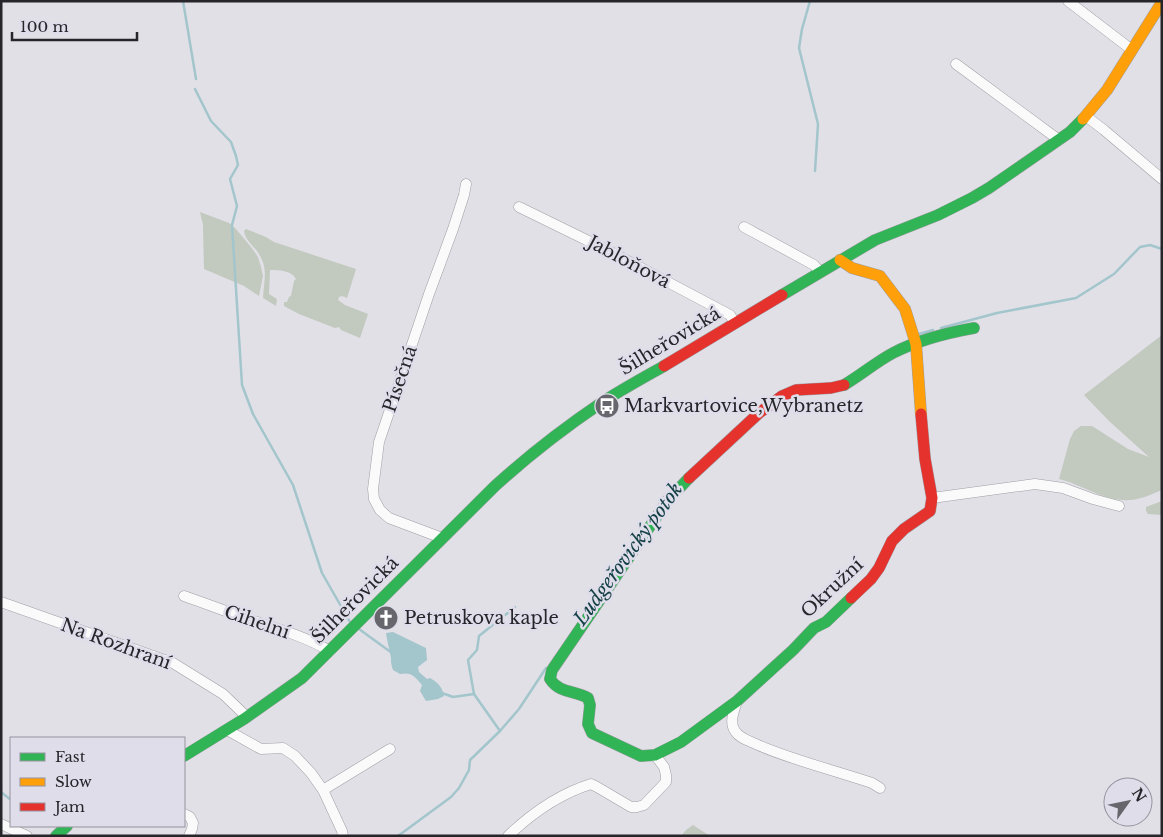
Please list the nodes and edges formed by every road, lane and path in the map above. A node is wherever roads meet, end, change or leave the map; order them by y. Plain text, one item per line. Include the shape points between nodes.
1 (1068, 1) edge
2 (1159, 2) edge
3 (1132, 50) junction
4 (956, 64) dead end
5 (1087, 117) junction
6 (1060, 140) junction
7 (1162, 178) edge
8 (466, 184) dead end
9 (519, 207) dead end
10 (744, 227) dead end
11 (840, 260) junction
12 (820, 272) junction
13 (735, 322) junction
14 (974, 328) dead end
15 (916, 344) junction
16 (932, 498) junction
17 (1119, 506) dead end
18 (442, 538) junction
19 (184, 596) dead end
20 (1, 602) edge
21 (330, 651) junction
22 (737, 702) junction
23 (247, 717) junction
24 (227, 730) junction
25 (390, 749) dead end
26 (185, 755) edge
27 (656, 755) junction
28 (880, 788) dead end
29 (323, 790) junction
30 (185, 815) edge
31 (1, 824) edge
32 (66, 827) edge
33 (27, 836) edge
34 (56, 836) edge
35 (189, 836) edge
36 (343, 836) edge
37 (508, 836) edge

1 - 3 street
2 - 3 street, Šilheřovická
3 - 5 street, Šilheřovická
4 - 6 street
5 - 6 street, Šilheřovická
5 - 7 street
6 - 11 street, Šilheřovická via 972,198 875,240
8 - 18 street, Písečná via 379,442 373,480 374,499 389,518
9 - 13 street, Jabloňová via 613,252 730,315
10 - 12 street via 814,264
11 - 12 street, Šilheřovická
11 - 15 street via 852,268 880,276 905,309
12 - 13 street, Šilheřovická
13 - 18 street, Šilheřovická via 602,403 558,434 517,466
14 - 15 street
15 - 16 street via 925,459
15 - 27 street via 838,388 791,391 764,409 668,500 552,670 550,678 554,685 588,698 588,724 592,732 641,756
16 - 17 street via 1035,484 1063,488
16 - 22 street, Okružní via 930,511 892,541 871,579
18 - 21 street, Šilheřovická
19 - 21 street, Cihelní via 290,633
20 - 23 street, Na Rozhraní via 173,663 223,694
21 - 23 street, Šilheřovická via 302,678
22 - 27 street, Okružní via 681,742
22 - 28 street via 732,719 734,730 740,736 769,750 872,782
23 - 24 street, Šilheřovická
24 - 26 street, Šilheřovická
24 - 29 street via 261,749 283,748 311,773
25 - 29 street
27 - 37 street via 664,767 666,782 644,805 631,807 591,784 544,806
29 - 36 street
30 - 35 street via 193,822
31 - 33 street
32 - 34 street

